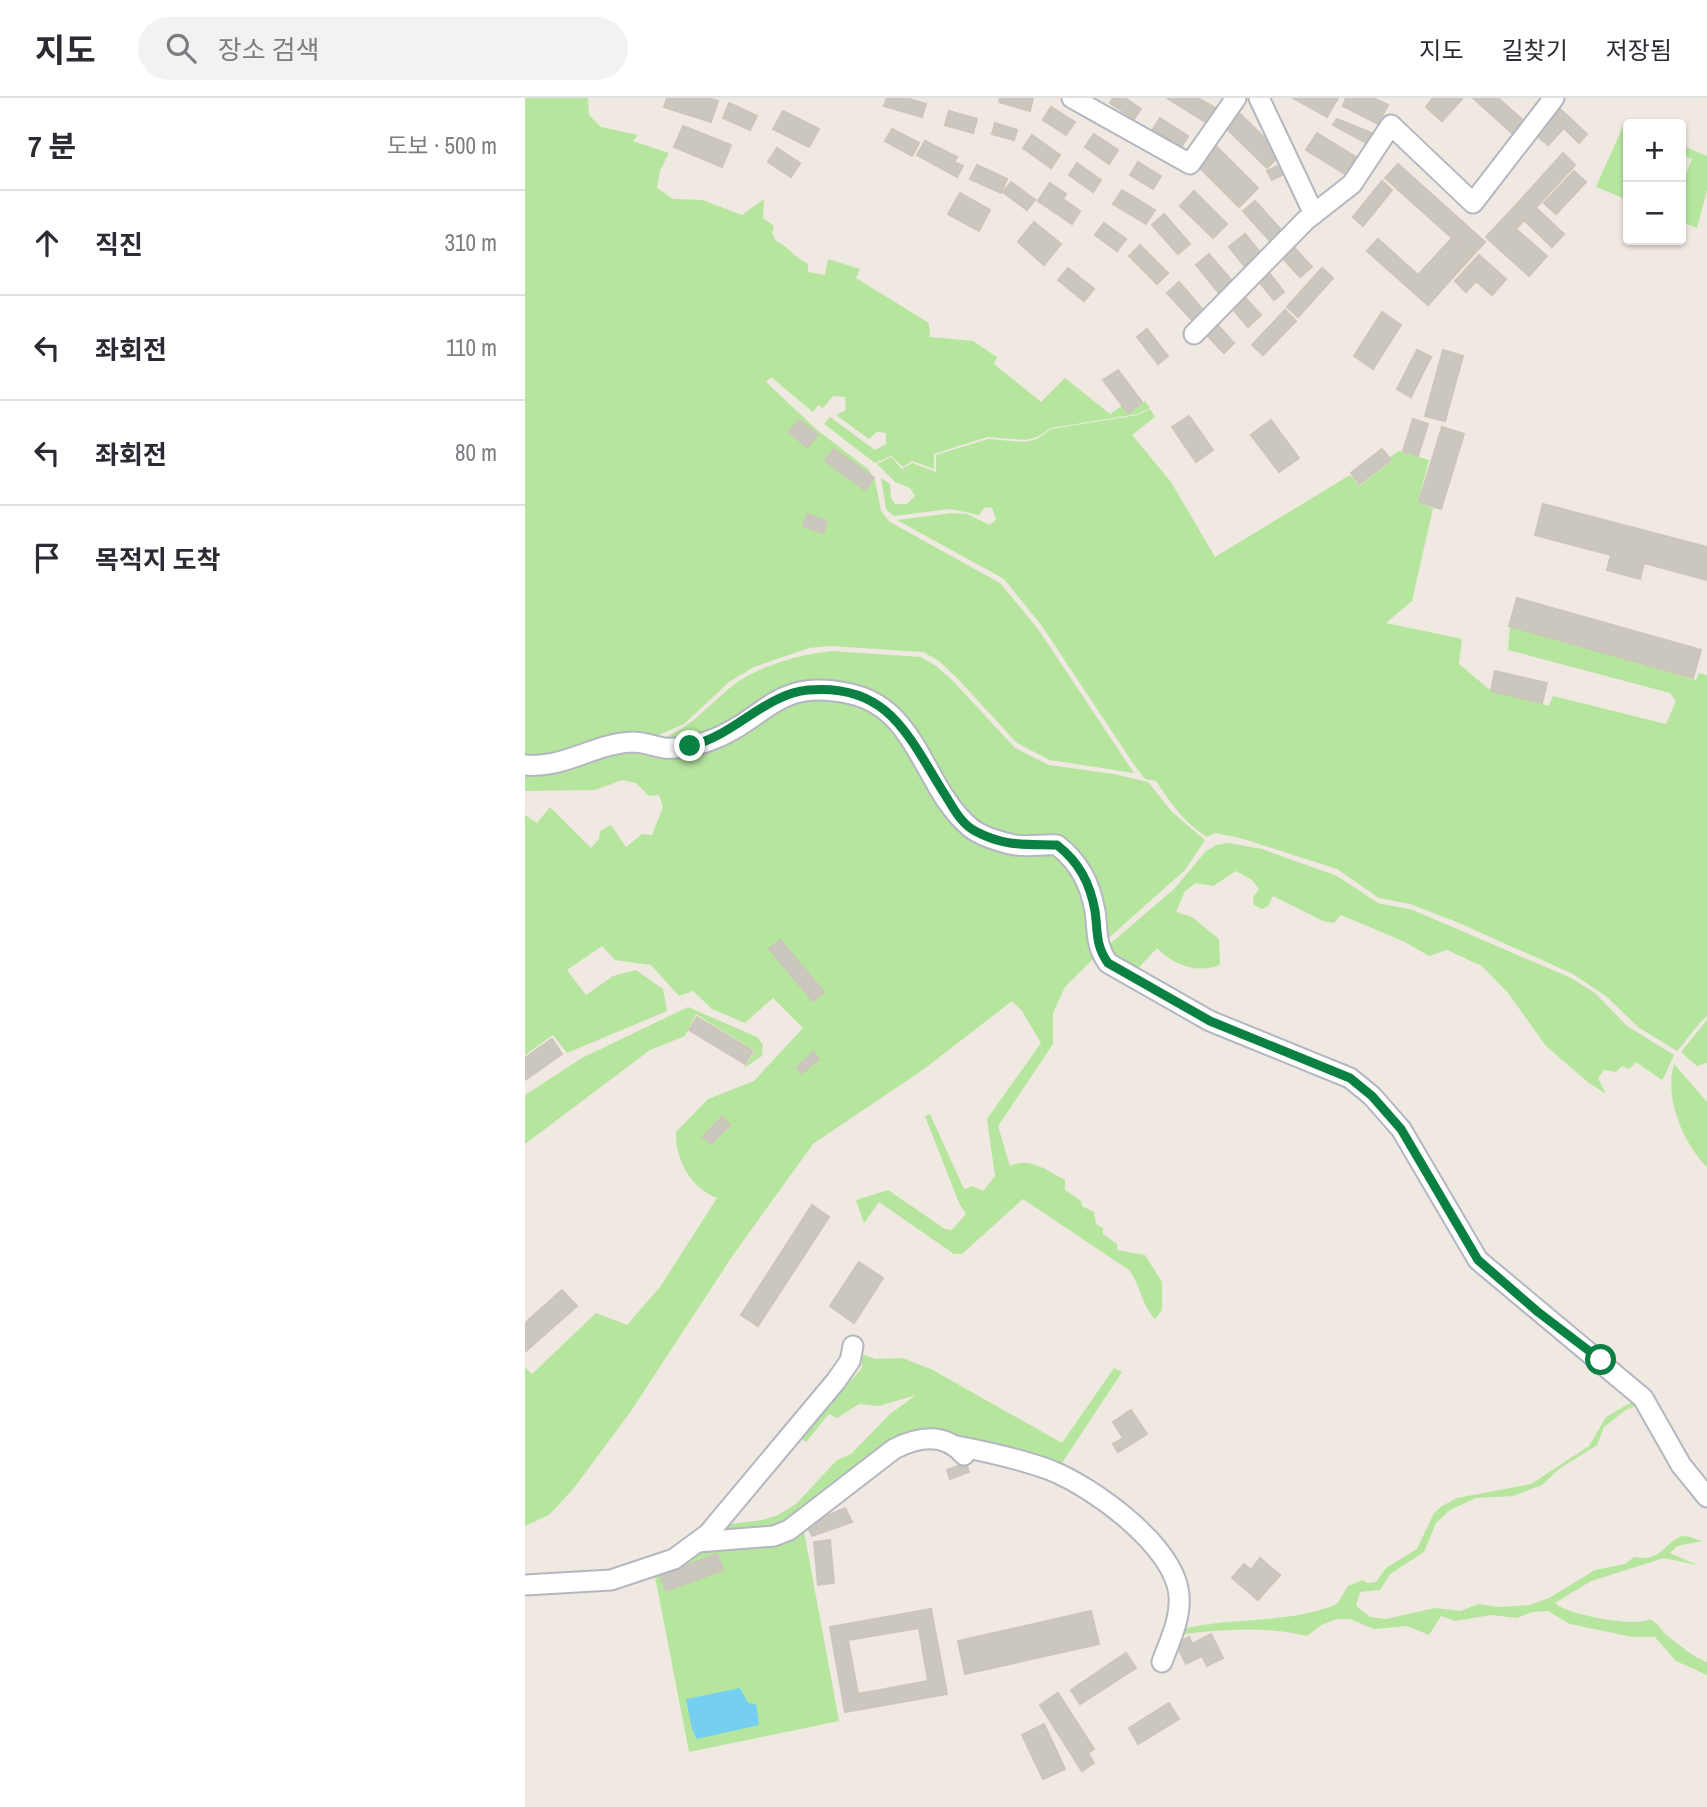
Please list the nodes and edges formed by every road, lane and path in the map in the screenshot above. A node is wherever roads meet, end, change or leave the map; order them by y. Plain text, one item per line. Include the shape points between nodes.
1 (1072, 98) edge
2 (1236, 98) edge
3 (1259, 98) edge
4 (1554, 98) edge
5 (1314, 214) junction
6 (1194, 334) dead end
7 (525, 765) edge
8 (853, 1346) dead end
9 (1707, 1497) edge
10 (698, 1542) junction
11 (525, 1585) edge
12 (1162, 1662) dead end

1 - 2 street via 1190,164
3 - 5 street
4 - 5 street via 1473,203 1391,125 1352,184
5 - 6 street
7 - 9 street via 558,764 635,741 667,748 706,742 783,696 807,690 874,700 904,729 955,812 972,829 1013,846 1057,845 1073,857 1090,892 1099,950 1108,963 1210,1021 1350,1078 1372,1096 1401,1129 1478,1260 1643,1398 1681,1465
8 - 10 street via 850,1361 836,1381
10 - 11 street via 674,1559 611,1580
10 - 12 street via 774,1536 789,1530 894,1449 913,1440 929,1437 962,1452 996,1454 1072,1480 1163,1555 1179,1592 1176,1624

